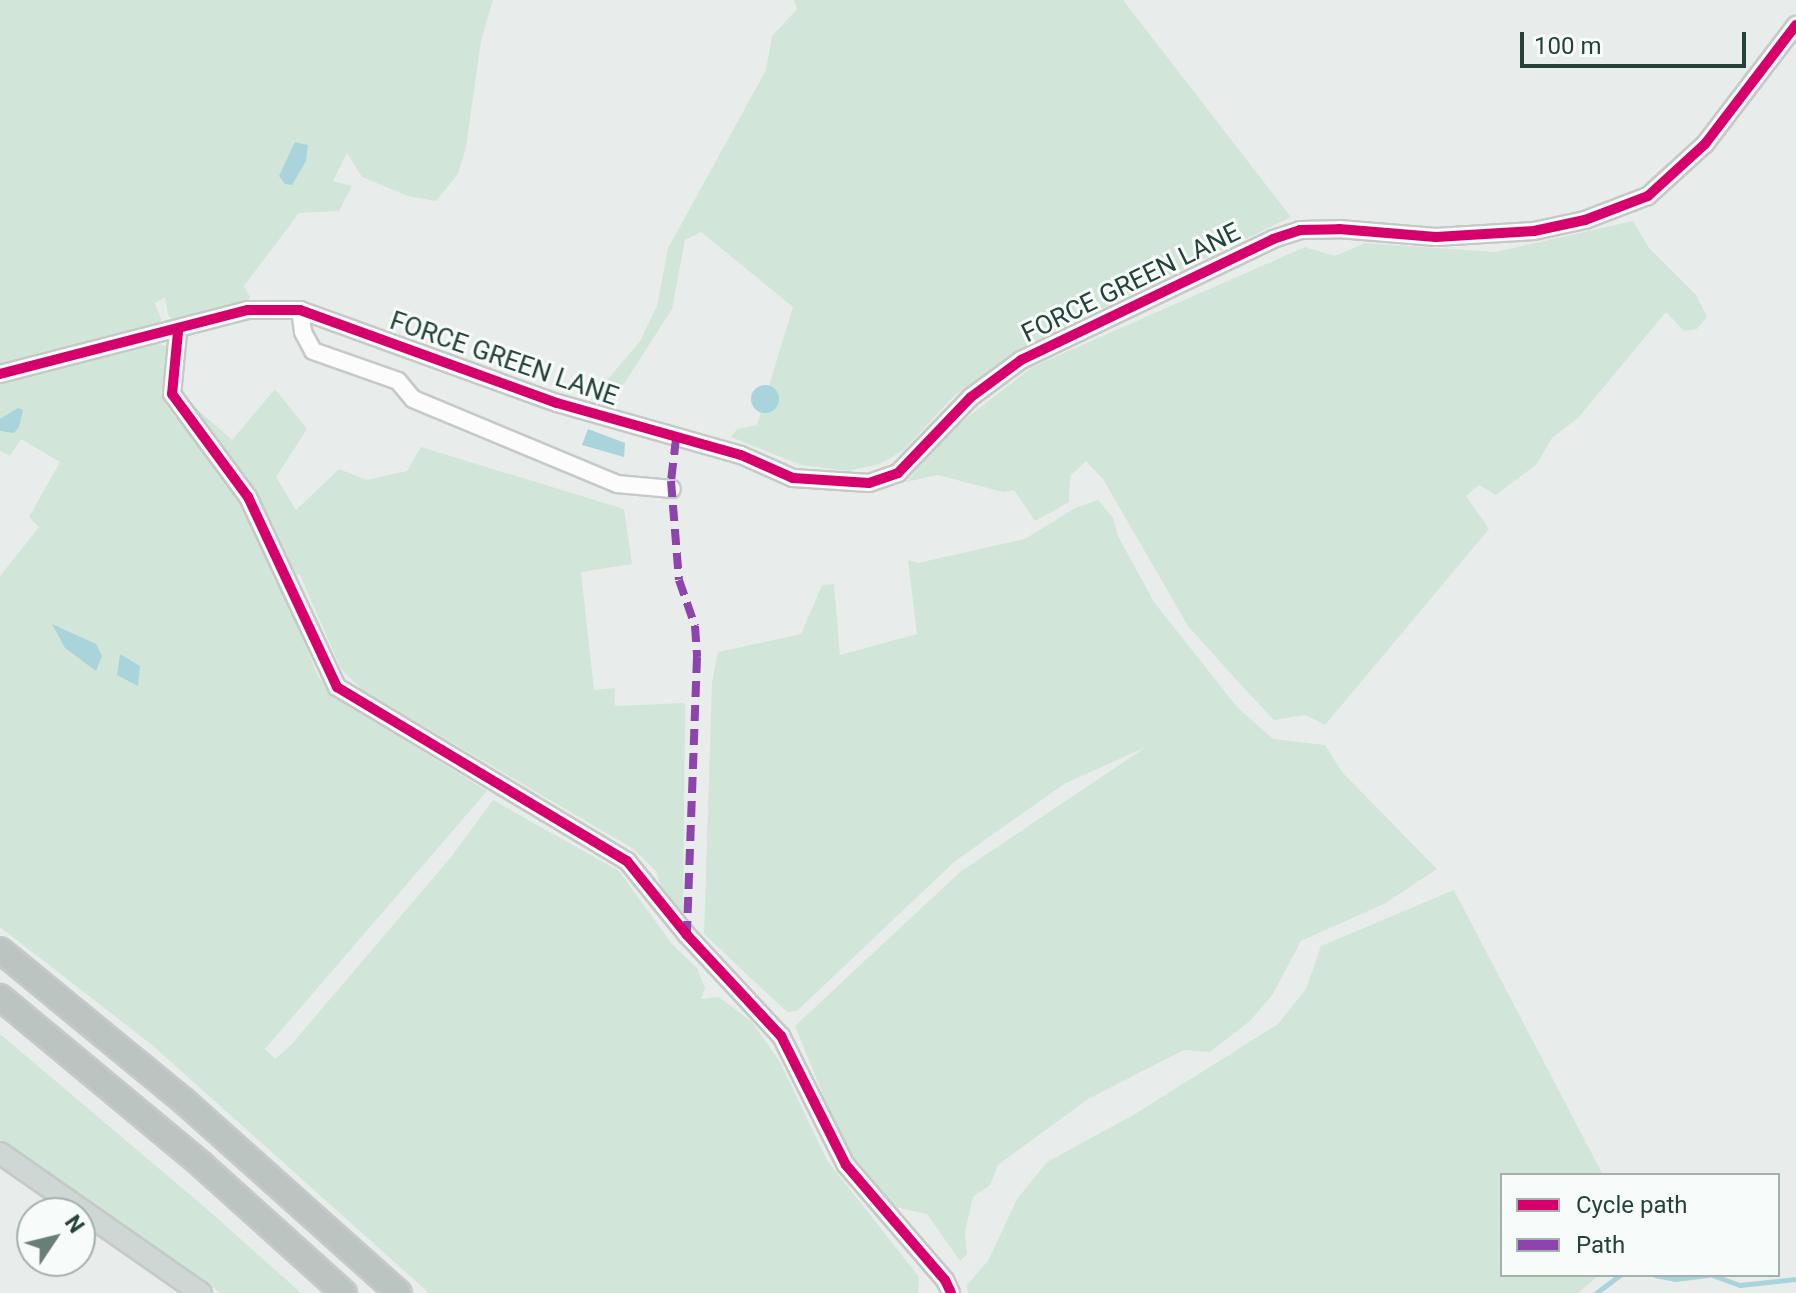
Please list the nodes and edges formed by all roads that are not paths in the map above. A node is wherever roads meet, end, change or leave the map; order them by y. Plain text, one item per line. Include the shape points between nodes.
1 (1796, 25) edge
2 (300, 310) junction
3 (178, 332) junction
4 (0, 374) edge
5 (672, 489) dead end
6 (0, 950) edge
7 (0, 997) edge
8 (0, 1153) edge
9 (201, 1293) edge
10 (344, 1293) edge
11 (399, 1293) edge
12 (951, 1293) edge

1 - 2 street, FORCE GREEN LANE via 1705,144 1648,196 1585,220 1534,231 1436,237 1300,230 1273,239 1021,360 971,397 898,473 869,483 793,478 741,455 557,403
2 - 3 street, FORCE GREEN LANE via 248,310
2 - 5 street via 313,351 398,381 413,399 617,484
3 - 4 street, FORCE GREEN LANE
3 - 12 street via 172,394 248,497 337,687 627,861 781,1036 846,1165
6 - 11 highway via 172,1091
7 - 10 highway via 202,1165
8 - 9 main road

